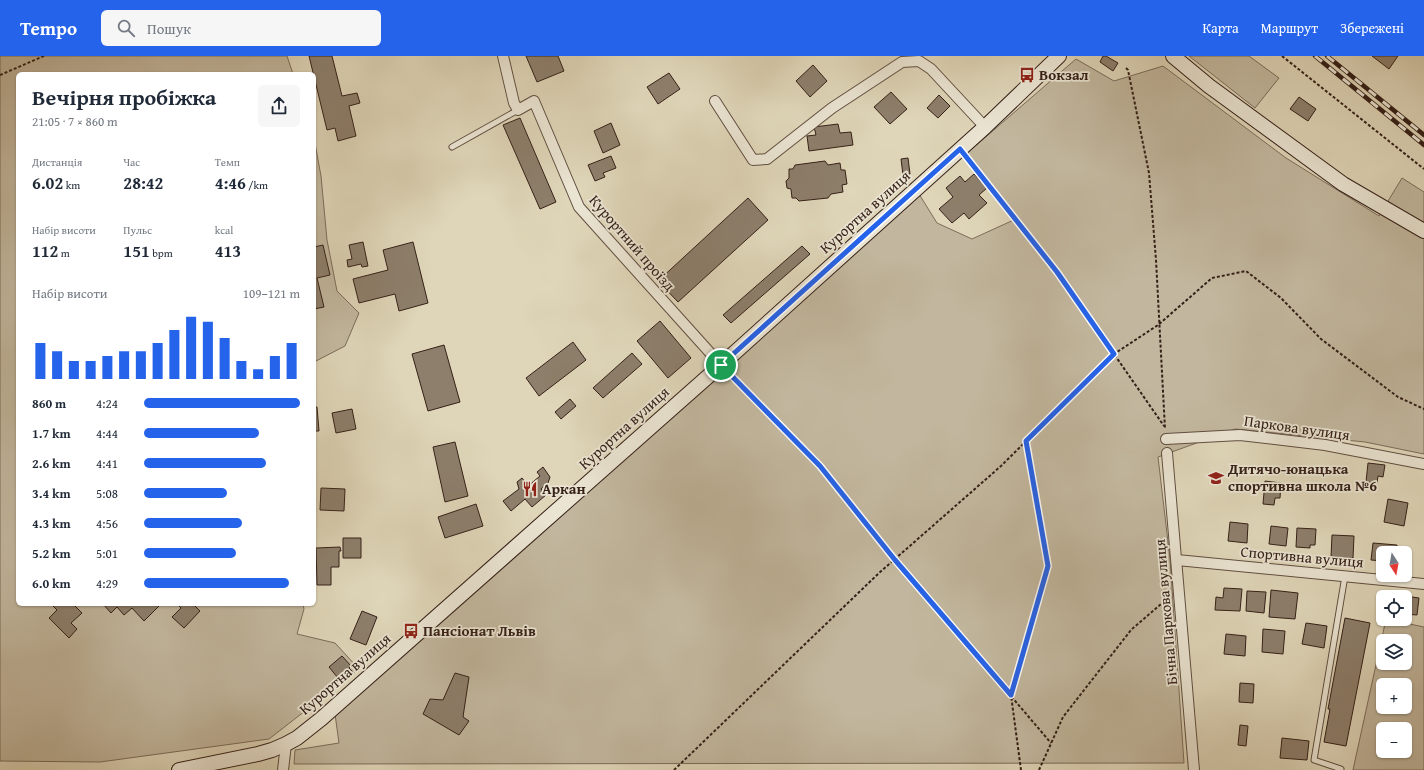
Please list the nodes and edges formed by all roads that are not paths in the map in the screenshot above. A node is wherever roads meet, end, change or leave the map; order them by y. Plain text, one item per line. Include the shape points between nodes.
1 (503, 56) edge
2 (1059, 56) edge
3 (1174, 56) edge
4 (715, 101) dead end
5 (518, 110) junction
6 (985, 127) junction
7 (452, 147) dead end
8 (1424, 231) edge
9 (721, 365) junction
10 (1166, 439) dead end
11 (1167, 452) dead end
12 (1424, 464) edge
13 (1177, 560) junction
14 (1345, 576) junction
15 (1424, 584) edge
16 (286, 744) junction
17 (1341, 769) dead end
18 (179, 770) edge
19 (283, 770) edge
20 (1194, 770) edge

1 - 5 street
2 - 6 main road, Курортна вулиця
3 - 8 main road via 1209,86 1343,184
4 - 6 street via 753,160 767,159 832,108 889,70 902,62 919,60 931,69
5 - 7 lane, Курортний проїзд
5 - 9 street, Курортний проїзд via 534,101 579,207
6 - 9 main road, Курортна вулиця
9 - 16 main road, Курортна вулиця via 321,719
10 - 12 street, Паркова вулиця via 1240,435 1325,445
11 - 13 street, Бічна Паркова вулиця
13 - 14 street, Спортивна вулиця
13 - 20 street, Бічна Паркова вулиця
14 - 15 street, Спортивна вулиця
14 - 17 lane via 1314,760
16 - 18 main road, Курортна вулиця via 258,754
16 - 19 street

